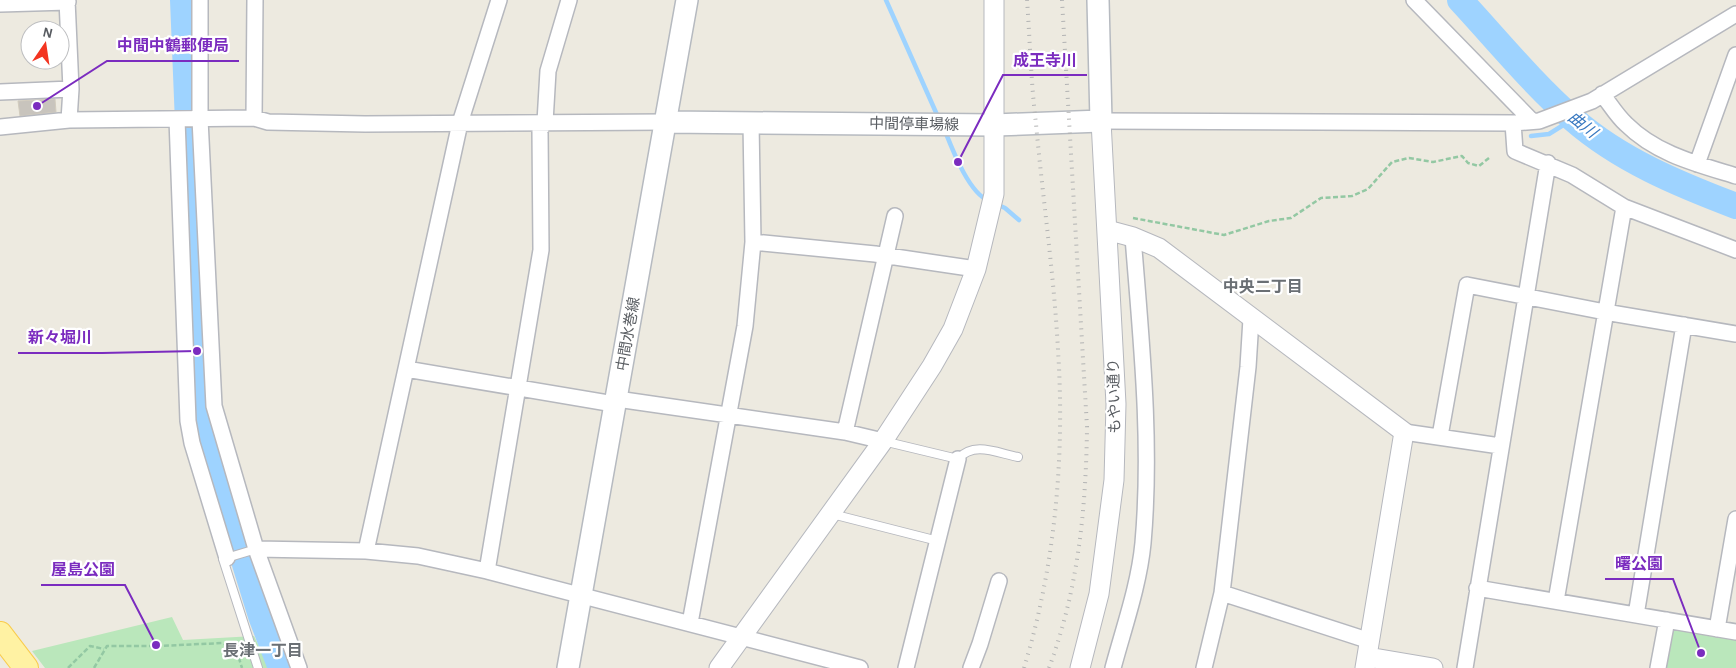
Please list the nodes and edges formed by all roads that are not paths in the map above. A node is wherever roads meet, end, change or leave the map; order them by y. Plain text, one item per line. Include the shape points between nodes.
1 (200, 0) edge
2 (254, 0) edge
3 (499, 0) edge
4 (569, 0) edge
5 (687, 0) edge
6 (994, 0) edge
7 (1098, 0) edge
8 (1414, 0) edge
9 (68, 1) edge
10 (0, 4) edge
11 (1736, 14) edge
12 (1736, 55) edge
13 (71, 89) junction
14 (0, 92) edge
15 (1597, 98) junction
16 (254, 118) junction
17 (199, 119) junction
18 (69, 120) junction
19 (179, 120) junction
20 (1102, 121) junction
21 (1535, 121) junction
22 (545, 122) junction
23 (666, 122) junction
24 (460, 123) junction
25 (751, 123) junction
26 (1513, 123) junction
27 (995, 125) junction
28 (0, 128) edge
29 (1548, 163) junction
30 (1697, 164) junction
31 (1736, 176) edge
32 (1624, 207) junction
33 (895, 216) dead end
34 (1107, 222) junction
35 (1134, 237) junction
36 (753, 242) junction
37 (1736, 250) edge
38 (886, 256) junction
39 (976, 269) junction
40 (1525, 296) junction
41 (1605, 312) junction
42 (1251, 319) junction
43 (1684, 325) junction
44 (1736, 334) edge
45 (406, 369) junction
46 (518, 388) junction
47 (617, 399) junction
48 (729, 416) junction
49 (844, 432) junction
50 (1404, 432) junction
51 (1440, 436) junction
52 (883, 441) junction
53 (1500, 446) junction
54 (1018, 458) dead end
55 (958, 459) junction
56 (832, 514) junction
57 (1736, 519) edge
58 (938, 541) junction
59 (256, 549) junction
60 (366, 551) junction
61 (227, 558) junction
62 (487, 571) junction
63 (998, 581) dead end
64 (1477, 588) junction
65 (1222, 594) junction
66 (582, 595) junction
67 (1556, 601) junction
68 (1636, 615) junction
69 (1667, 620) junction
70 (690, 623) junction
71 (1717, 629) junction
72 (1736, 632) edge
73 (0, 634) edge
74 (740, 637) junction
75 (1368, 655) edge
76 (26, 668) edge
77 (258, 668) edge
78 (299, 668) edge
79 (568, 668) edge
80 (719, 668) edge
81 (860, 668) edge
82 (906, 668) edge
83 (971, 668) edge
84 (1080, 668) edge
85 (1113, 668) edge
86 (1204, 668) edge
87 (1433, 668) edge
88 (1464, 668) edge
89 (1658, 668) edge

1 - 17 street
2 - 16 street
3 - 24 street
4 - 22 street via 548,72
5 - 23 main road, 中間水巻線
6 - 27 street
7 - 20 main road
8 - 21 street
9 - 10 street
9 - 13 street
11 - 15 street
12 - 30 street
13 - 14 street
13 - 18 street
15 - 21 street
15 - 30 street via 1642,138 1666,153
16 - 17 street
16 - 24 street via 268,122 307,123
17 - 19 street
17 - 59 street via 214,406
18 - 19 street
18 - 28 street
19 - 61 street via 188,421
20 - 26 street
20 - 27 main road, 中間停車場線
20 - 34 street, もやい通り
21 - 26 street
22 - 23 street
22 - 24 street
22 - 46 street via 540,130 541,250
23 - 25 main road, 中間停車場線
23 - 47 main road, 中間水巻線
24 - 45 street
25 - 27 main road, 中間停車場線
25 - 36 street
26 - 29 street via 1515,150
27 - 39 street via 994,194
29 - 32 street via 1572,174
29 - 40 street
30 - 31 street
32 - 37 street
32 - 41 street
33 - 38 street
34 - 35 street
34 - 84 street, もやい通り via 1116,404 1114,480 1099,594
35 - 42 street via 1159,248
35 - 85 street via 1148,440 1143,542
36 - 38 street
36 - 48 street via 746,326
38 - 39 street
38 - 49 street
39 - 52 street via 953,329
40 - 41 street
40 - 51 street via 1467,285
40 - 53 street
41 - 43 street
41 - 67 street
42 - 50 street
42 - 65 street
43 - 44 street
43 - 68 street
45 - 46 street
45 - 60 street
46 - 47 street via 608,403
46 - 62 street
47 - 48 street
47 - 66 main road, 中間水巻線
48 - 49 street
48 - 70 street
49 - 52 street
50 - 51 street
50 - 75 street
51 - 53 street
52 - 55 lane
52 - 56 street
53 - 64 street
54 - 55 lane via 976,448 966,451
55 - 58 street
56 - 58 lane
56 - 74 street
57 - 71 street
58 - 82 street
59 - 60 street
59 - 61 lane
59 - 78 street
60 - 62 street via 418,556
61 - 77 lane via 223,559
62 - 66 street
63 - 83 street
64 - 67 street
64 - 88 street
65 - 75 street
65 - 86 street
66 - 70 street
66 - 79 main road, 中間水巻線
67 - 68 street
68 - 69 street
69 - 71 street
69 - 89 street
70 - 74 street
71 - 72 street
73 - 76 main road
74 - 80 street
74 - 81 street
75 - 87 street

